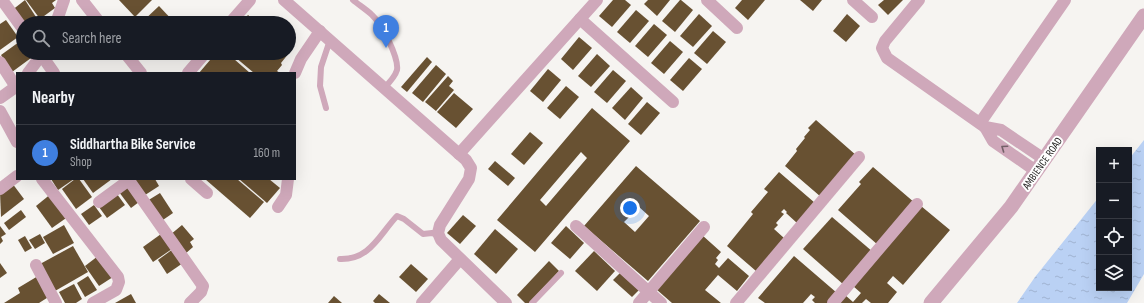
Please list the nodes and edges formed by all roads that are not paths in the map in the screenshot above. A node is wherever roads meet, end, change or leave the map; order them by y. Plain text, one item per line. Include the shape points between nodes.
1 (2, 0) edge
2 (64, 0) edge
3 (82, 0) edge
4 (250, 0) edge
5 (353, 0) edge
6 (597, 0) edge
7 (707, 0) edge
8 (853, 0) edge
9 (919, 0) edge
10 (1065, 0) edge
11 (286, 1) edge
12 (58, 16) edge
13 (95, 16) edge
14 (236, 16) edge
15 (872, 16) dead end
16 (1144, 16) edge
17 (16, 19) edge
18 (580, 19) junction
19 (737, 28) dead end
20 (320, 31) junction
21 (330, 40) junction
22 (38, 60) edge
23 (46, 60) edge
24 (131, 60) edge
25 (199, 60) edge
26 (0, 62) edge
27 (29, 72) edge
28 (53, 72) edge
29 (140, 72) edge
30 (189, 72) edge
31 (296, 72) edge
32 (16, 86) edge
33 (16, 88) edge
34 (384, 88) junction
35 (0, 98) edge
36 (673, 102) dead end
37 (326, 108) dead end
38 (0, 111) edge
39 (982, 125) junction
40 (16, 140) edge
41 (459, 154) junction
42 (859, 157) dead end
43 (1040, 165) junction
44 (16, 177) edge
45 (43, 180) edge
46 (127, 180) edge
47 (129, 180) edge
48 (192, 180) edge
49 (288, 180) edge
50 (0, 189) edge
51 (207, 194) dead end
52 (99, 202) dead end
53 (917, 204) dead end
54 (278, 207) dead end
55 (576, 226) dead end
56 (704, 227) dead end
57 (439, 235) junction
58 (340, 259) dead end
59 (460, 259) junction
60 (36, 265) dead end
61 (560, 273) dead end
62 (647, 292) junction
63 (56, 303) edge
64 (93, 303) edge
65 (190, 303) edge
66 (422, 303) edge
67 (506, 303) edge
68 (532, 303) edge
69 (639, 303) edge
70 (661, 303) edge
71 (736, 303) edge
72 (833, 303) edge
73 (931, 303) edge

1 - 17 street
2 - 12 street
3 - 13 street
4 - 14 street
5 - 34 lane via 377,21 395,54 398,64 396,72
6 - 18 street
7 - 19 street
8 - 15 street
9 - 39 street via 885,41 882,48 887,58
10 - 39 street
11 - 20 street
16 - 43 street, AMBIENCE ROAD
18 - 36 street
18 - 41 street
20 - 21 street
20 - 31 street
21 - 34 street
21 - 37 lane via 321,67 320,86
22 - 27 street
23 - 28 street
24 - 29 street
25 - 30 street
26 - 32 street
33 - 35 street
34 - 41 street
38 - 40 street
39 - 43 street via 1001,130
41 - 57 street via 471,168 469,179 440,225
42 - 71 street
43 - 73 street, AMBIENCE ROAD via 1011,207
44 - 50 street
45 - 64 street via 118,277 116,290
46 - 52 street
47 - 65 street via 203,286 201,292
48 - 51 street
49 - 54 street via 286,195
53 - 72 street
55 - 62 street
56 - 62 street
57 - 58 lane via 423,234 398,216 361,256 351,260
57 - 59 street
59 - 66 street
59 - 67 street
60 - 63 street
61 - 68 lane
62 - 69 street
62 - 70 street

